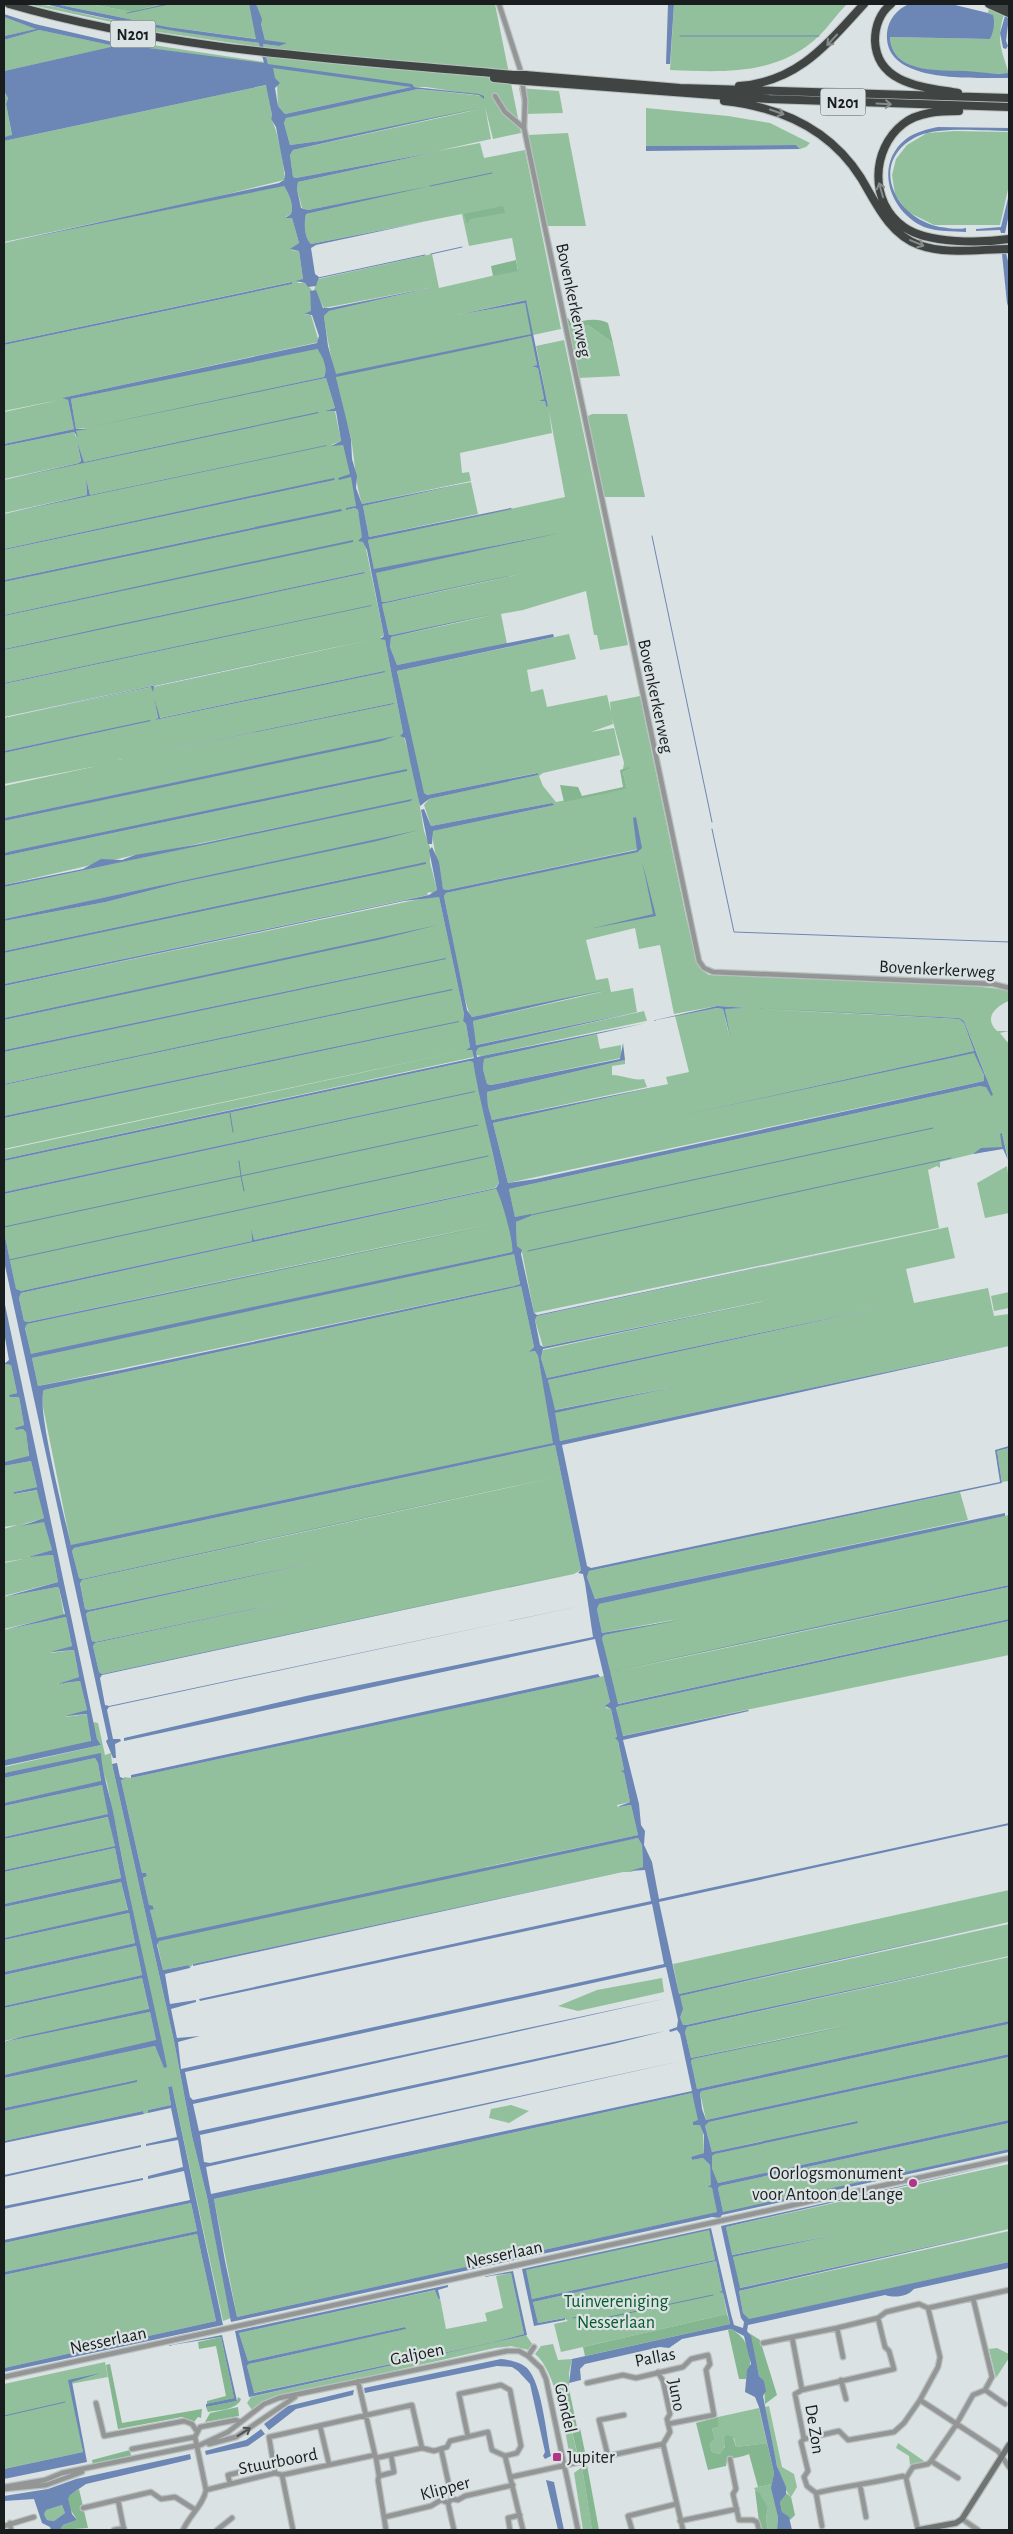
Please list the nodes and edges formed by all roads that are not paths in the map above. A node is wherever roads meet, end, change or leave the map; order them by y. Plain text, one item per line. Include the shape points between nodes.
1 (9, 4) edge
2 (499, 4) edge
3 (864, 4) edge
4 (891, 4) edge
5 (990, 4) edge
6 (1009, 10) edge
7 (679, 91) junction
8 (495, 96) dead end
9 (979, 97) junction
10 (1008, 98) edge
11 (1009, 107) edge
12 (524, 128) junction
13 (1009, 238) edge
14 (1009, 248) edge
15 (1009, 988) edge
16 (1009, 2158) edge
17 (1009, 2290) edge
18 (973, 2298) junction
19 (928, 2308) junction
20 (878, 2318) junction
21 (837, 2328) junction
22 (792, 2338) junction
23 (763, 2343) dead end
24 (534, 2347) dead end
25 (528, 2356) junction
26 (843, 2357) dead end
27 (658, 2372) junction
28 (4, 2377) edge
29 (841, 2380) junction
30 (358, 2382) junction
31 (587, 2383) dead end
32 (802, 2390) junction
33 (985, 2390) junction
34 (301, 2394) junction
35 (846, 2399) dead end
36 (920, 2400) junction
37 (96, 2403) dead end
38 (1005, 2404) dead end
39 (624, 2414) dead end
40 (366, 2416) junction
41 (241, 2422) junction
42 (668, 2424) junction
43 (956, 2425) junction
44 (320, 2426) junction
45 (196, 2430) junction
46 (195, 2437) junction
47 (468, 2437) junction
48 (804, 2439) junction
49 (663, 2444) junction
50 (1009, 2445) edge
51 (198, 2446) junction
52 (422, 2448) junction
53 (132, 2449) dead end
54 (441, 2449) junction
55 (391, 2456) junction
56 (505, 2456) junction
57 (608, 2456) junction
58 (1002, 2456) junction
59 (376, 2457) junction
60 (730, 2459) dead end
61 (931, 2461) junction
62 (329, 2464) junction
63 (564, 2466) junction
64 (1009, 2467) edge
65 (250, 2470) dead end
66 (275, 2473) junction
67 (282, 2475) junction
68 (379, 2476) junction
69 (511, 2477) junction
70 (906, 2478) junction
71 (958, 2478) dead end
72 (231, 2484) junction
73 (513, 2485) junction
74 (860, 2485) junction
75 (4, 2488) edge
76 (206, 2490) junction
77 (816, 2493) junction
78 (452, 2499) junction
79 (118, 2500) junction
80 (448, 2503) junction
81 (676, 2504) junction
82 (83, 2508) dead end
83 (194, 2509) junction
84 (737, 2509) junction
85 (520, 2515) junction
86 (384, 2516) junction
87 (34, 2517) dead end
88 (866, 2517) dead end
89 (232, 2518) dead end
90 (962, 2519) junction
91 (680, 2521) junction
92 (10, 2523) junction
93 (4, 2526) edge
94 (822, 2526) dead end
95 (124, 2529) edge
96 (11, 2530) edge
97 (114, 2530) edge
98 (183, 2530) edge
99 (217, 2530) edge
100 (293, 2530) edge
101 (386, 2530) edge
102 (454, 2530) edge
103 (510, 2530) edge
104 (523, 2530) edge
105 (578, 2530) edge
106 (632, 2530) edge
107 (683, 2530) edge
108 (759, 2530) edge
109 (918, 2530) edge
110 (978, 2530) edge

1 - 7 highway, N201, bridge via 152,38 259,53
2 - 12 street, Bovenkerkerweg via 520,69 525,100
3 -> 7 highway, N201 via 820,52 787,73 746,86
4 - 9 highway, N201 via 879,20 875,33 878,56 886,70 897,80 916,86
5 - 6 highway
7 - 9 highway, N201
7 -> 11 highway, N201 via 914,105
7 -> 14 highway, N201 via 754,104 792,117 834,145 849,161 881,213 901,236 918,245 938,250
8 - 12 street via 505,112
9 - 10 highway, N201
13 -> 11 highway, N201 via 968,241 931,238 903,227 890,213 879,189 878,174 884,147 893,134 919,115
12 - 15 street, Bovenkerkerweg via 698,961 714,972 993,984
16 - 28 street, Nesserlaan
17 - 18 street
18 - 19 street
18 - 33 street via 992,2377
19 - 20 street via 919,2304 886,2312
19 - 36 street via 940,2357
20 - 21 street
20 - 29 street via 894,2369
21 - 22 street
21 - 26 street
22 - 23 street
22 - 32 street, De Zon
24 - 25 street
25 - 30 street, Galjoen via 519,2351 496,2352
25 - 63 street, Gondel via 541,2368 546,2379
27 - 31 street, Pallas via 636,2378 623,2375
27 - 42 street, Juno via 670,2414
27 - 42 street, Pallas via 683,2368 691,2359 708,2355 710,2364 706,2370 714,2415
29 - 32 street
29 - 35 street
30 - 34 street, Galjoen
30 - 40 street
32 - 48 street, De Zon via 795,2394
33 - 38 street
33 - 43 street via 973,2395
34 - 41 street, Galjoen via 264,2404
51 -> 34 street, Galjoen via 236,2437
36 - 43 street
36 - 48 street via 894,2432 848,2440 839,2431
37 - 45 street via 104,2436 184,2421
39 - 57 street via 599,2420
40 - 44 street
40 - 52 street via 412,2405
40 - 59 street
41 - 45 street via 236,2420
41 - 51 street, Galjoen via 216,2439
42 - 49 street via 670,2432
43 - 58 street
43 - 61 street
44 - 62 street
44 - 66 street via 269,2437
45 - 46 street
46 - 51 street
46 - 53 street
47 - 54 street via 450,2441 447,2448
47 - 56 street via 488,2432 492,2450
47 - 56 street via 459,2394 501,2385 510,2390 521,2446 517,2453
48 - 77 street, De Zon via 801,2442 808,2471 804,2477 807,2486
49 - 57 street
49 - 81 street
50 - 58 street
51 - 75 street, Galjoen via 92,2468 46,2485
51 - 76 street
52 - 54 street, Stuurboord
52 - 55 street, Stuurboord
54 - 78 street
55 - 59 street, Stuurboord
55 - 68 street via 394,2472
56 - 69 street
57 - 63 street
58 - 64 street
58 - 90 street
59 - 62 street, Stuurboord
59 - 68 street
60 - 84 street
61 - 70 street via 913,2467
61 - 71 street
62 - 67 street, Stuurboord
63 - 69 street
63 - 105 street, Gondel
65 - 72 street, Stuurboord via 228,2475
66 - 67 street, Stuurboord
66 - 72 street, Stuurboord
67 - 100 street
68 - 86 street
69 - 73 street
70 - 74 street
70 - 109 street
72 - 76 street
73 - 78 street, Klipper
73 - 85 street
74 - 77 street
74 - 88 street
76 - 83 street via 204,2498
77 - 94 street
78 - 80 street, Klipper
79 - 82 street
79 - 83 street via 151,2492 161,2500 175,2497
79 - 95 street
80 - 86 street, Klipper via 441,2500 431,2506
80 - 102 street
81 - 91 street
81 - 106 street via 628,2516
83 - 98 street
84 - 91 street
84 - 108 street via 739,2520 753,2520
85 - 103 street via 508,2518
85 - 104 street
86 - 101 street
87 - 92 street
89 - 99 street
90 - 109 street
90 - 110 street
91 - 107 street
92 - 93 street
92 - 96 street
95 - 97 street

